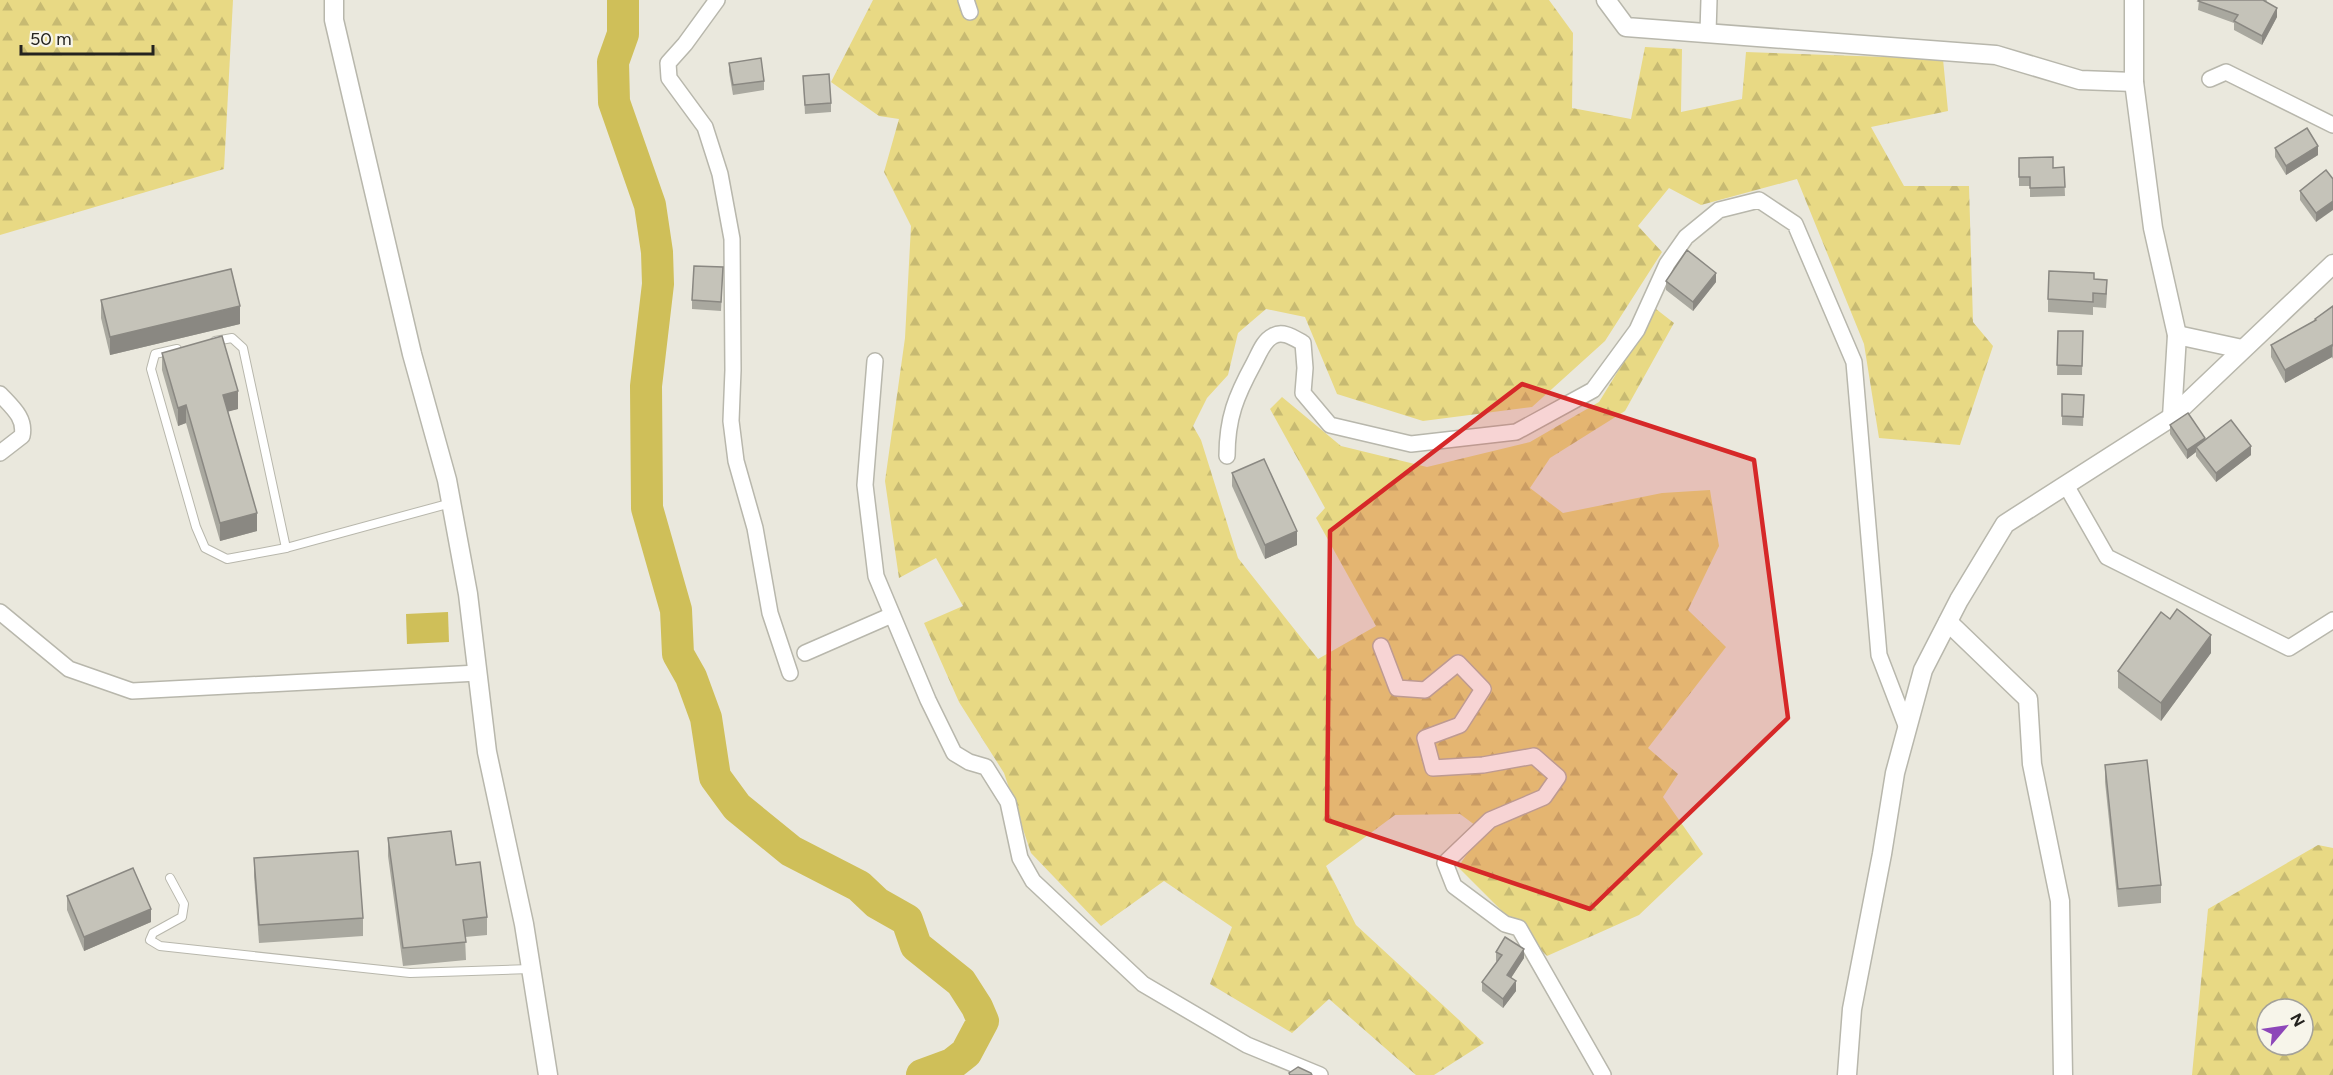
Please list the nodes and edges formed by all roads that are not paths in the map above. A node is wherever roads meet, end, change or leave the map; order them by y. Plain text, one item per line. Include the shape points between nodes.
1 (334, 0) edge
2 (717, 0) edge
3 (1606, 0) edge
4 (1709, 0) edge
5 (2134, 0) edge
6 (1708, 32) junction
7 (2210, 79) dead end
8 (2134, 82) junction
9 (2333, 125) edge
10 (2333, 264) edge
11 (2177, 334) junction
12 (210, 342) edge
13 (188, 347) edge
14 (2242, 349) junction
15 (875, 361) dead end
16 (0, 394) edge
17 (2172, 417) junction
18 (0, 453) edge
19 (1227, 456) dead end
20 (2067, 487) junction
21 (451, 503) junction
22 (286, 548) junction
23 (0, 612) edge
24 (892, 615) junction
25 (2333, 620) edge
26 (1948, 622) junction
27 (1381, 646) dead end
28 (805, 653) dead end
29 (478, 673) junction
30 (790, 673) dead end
31 (1907, 728) junction
32 (170, 878) dead end
33 (530, 969) junction
34 (548, 1075) edge
35 (1320, 1075) edge
36 (1603, 1075) edge
37 (1847, 1075) edge
38 (2063, 1075) edge

1 - 21 street via 334,20
2 - 30 street via 668,63 669,78 705,126 720,174 732,239 731,422 736,461 755,528 770,613
3 - 6 street via 1626,27
4 - 6 street
5 - 8 street
6 - 8 street via 1996,55 2080,80
7 - 9 street via 2226,72
8 - 11 street via 2153,228
10 - 14 street
11 - 14 street
11 - 17 street
12 - 22 lane via 232,338 243,348
13 - 22 lane via 154,354 151,369 205,548 227,559
14 - 17 street
15 - 24 street via 865,485 876,576
16 - 18 street via 17,412 24,427 22,436
17 - 20 street
19 - 31 street via 1227,436 1236,397 1263,346 1274,335 1287,334 1303,343 1303,393 1330,425 1411,444 1516,432 1593,390 1637,330 1667,264 1686,237 1719,210 1759,200 1796,224 1854,362 1879,655
20 - 25 street via 2107,557 2289,648
20 - 26 street via 2005,524
21 - 22 lane
21 - 29 street
23 - 29 street via 69,669 132,691
24 - 28 street
24 - 35 street via 954,753 986,766 1008,802 1020,858 1033,882 1143,984 1247,1045
26 - 31 street via 1923,670
26 - 38 street via 2028,699 2032,765 2060,901
27 - 36 street via 1397,688 1425,690 1458,663 1483,689 1460,724 1425,738 1433,768 1534,756 1558,777 1544,797 1490,820 1445,863 1454,886 1505,924 1519,928
29 - 33 street via 487,752
31 - 37 street via 1895,773 1852,1009
32 - 33 lane via 184,904 182,917 153,933 150,940 160,946 410,974
33 - 34 street

